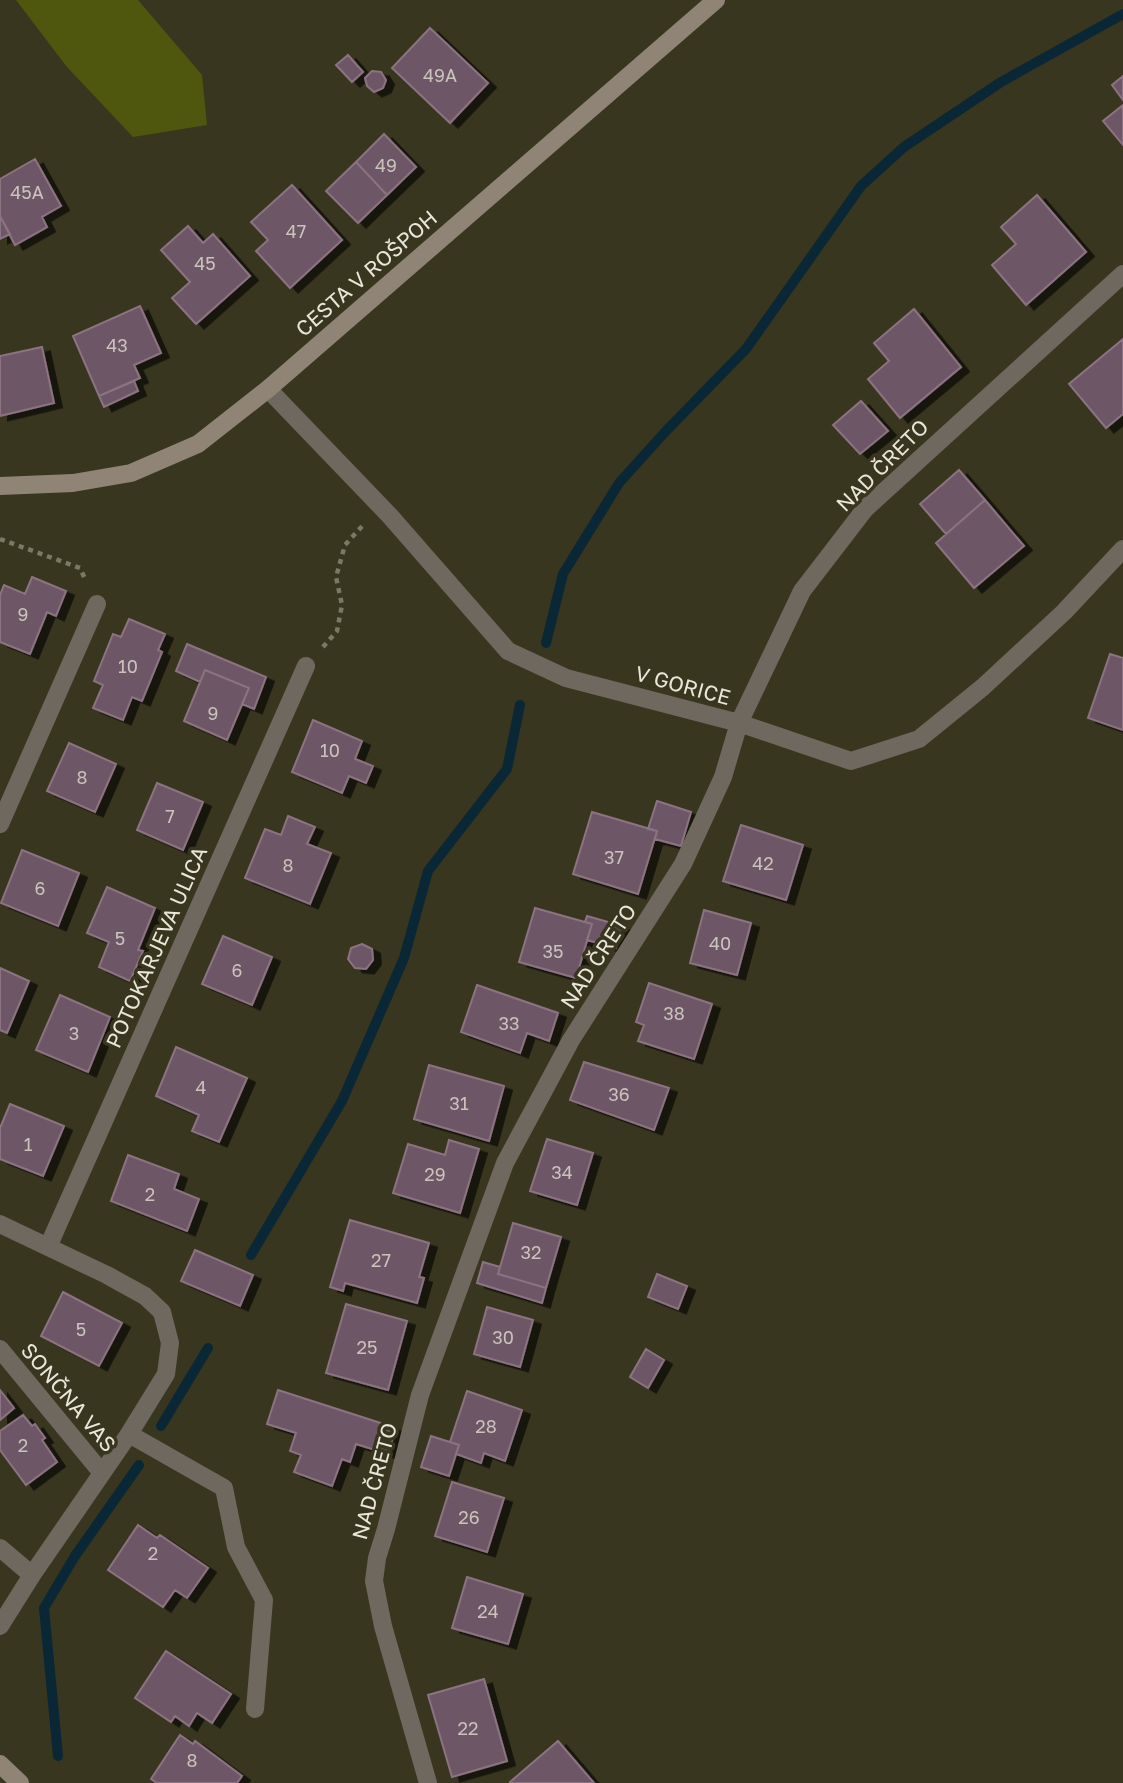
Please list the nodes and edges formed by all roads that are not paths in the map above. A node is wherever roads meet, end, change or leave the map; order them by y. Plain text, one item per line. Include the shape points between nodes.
1 (716, 0) edge
2 (1123, 274) edge
3 (268, 389) junction
4 (0, 486) edge
5 (1123, 548) edge
6 (97, 604) road end
7 (306, 666) road end
8 (739, 723) junction
9 (0, 824) edge
10 (0, 1224) edge
11 (48, 1247) junction
12 (0, 1349) edge
13 (130, 1434) junction
14 (102, 1473) junction
15 (0, 1548) edge
16 (32, 1575) junction
17 (0, 1626) edge
18 (255, 1709) dead end
19 (0, 1764) edge
20 (20, 1783) edge
21 (428, 1783) edge

1 - 3 street, CESTA V ROŠPOH
2 - 8 street, NAD ČRETO via 865,509 802,591
3 - 4 street, CESTA V ROŠPOH via 198,444 131,473 73,483
3 - 8 street, V GORICE via 390,516 508,651 566,678
5 - 8 street, V GORICE via 1064,612 919,739 850,761
6 - 9 street
7 - 11 street, POTOKARJEVA ULICA
8 - 21 street, NAD ČRETO via 723,777 683,864 571,1040 505,1163 420,1395 374,1581
10 - 11 street
11 - 13 street via 145,1296 162,1312 170,1343 166,1374
12 - 14 street, SONČNA VAS
13 - 14 street
13 - 18 street via 224,1488 236,1548 264,1601
14 - 16 street
15 - 16 street
16 - 17 street
19 - 20 street

